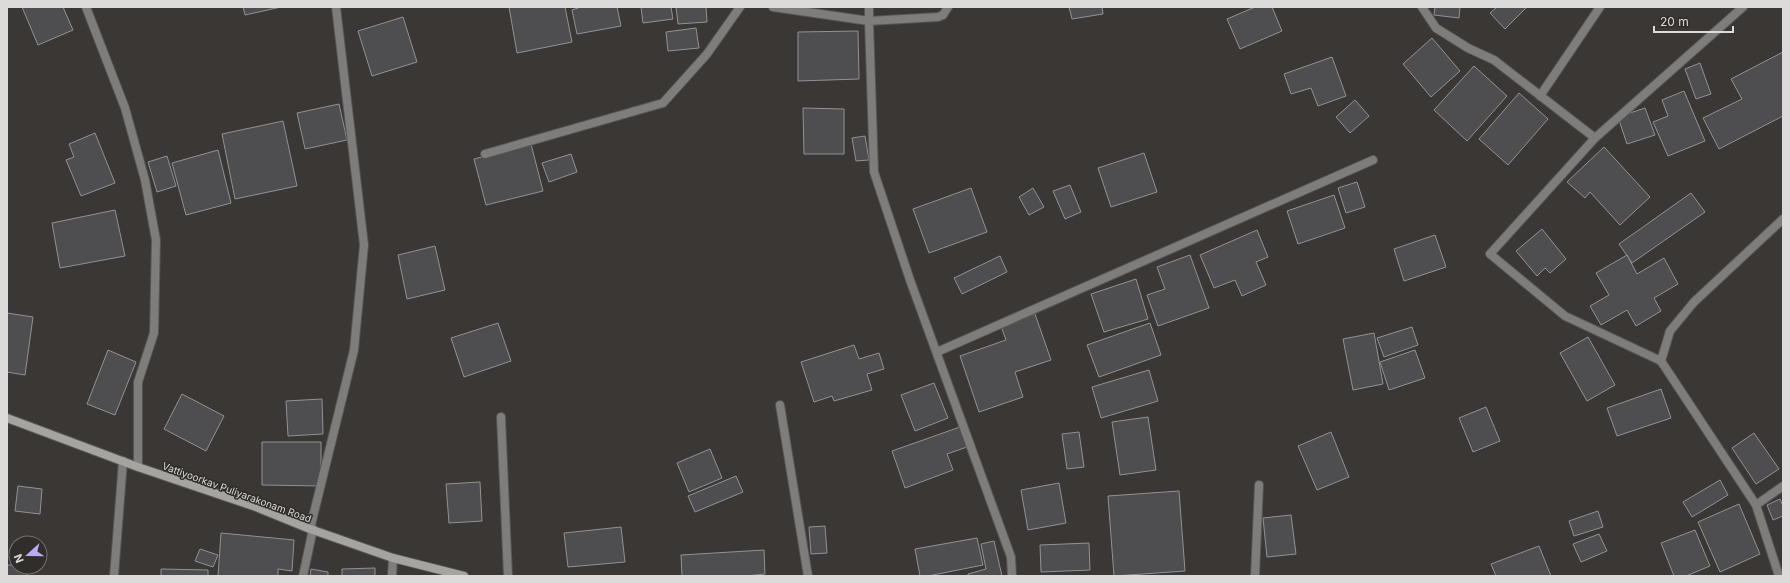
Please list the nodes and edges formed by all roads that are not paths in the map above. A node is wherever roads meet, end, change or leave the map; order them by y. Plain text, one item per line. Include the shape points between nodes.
1 (86, 7) edge
2 (336, 7) edge
3 (740, 7) edge
4 (773, 7) edge
5 (869, 7) edge
6 (948, 7) edge
7 (1422, 7) edge
8 (1600, 7) edge
9 (1743, 7) edge
10 (869, 21) junction
11 (1540, 96) junction
12 (1594, 138) junction
13 (485, 154) dead end
14 (1373, 160) dead end
15 (1783, 219) edge
16 (937, 352) junction
17 (1662, 361) junction
18 (780, 404) dead end
19 (501, 417) dead end
20 (7, 418) edge
21 (124, 461) junction
22 (138, 467) junction
23 (1259, 485) dead end
24 (1783, 486) edge
25 (1756, 505) junction
26 (312, 529) junction
27 (393, 558) junction
28 (114, 576) edge
29 (303, 576) edge
30 (392, 576) edge
31 (464, 576) edge
32 (508, 576) edge
33 (808, 576) edge
34 (1012, 576) edge
35 (1255, 576) edge
36 (1778, 576) edge

1 - 22 street via 125,108 145,180 156,240 154,333 138,382
2 - 26 street via 364,245 354,350
3 - 13 street via 707,54 663,103
4 - 10 street
5 - 10 street
6 - 10 street via 945,13 938,17
7 - 11 street via 1436,28 1468,48 1494,60
8 - 11 street
9 - 12 street
10 - 16 street via 874,172
11 - 12 street
12 - 17 street via 1490,254 1565,316
14 - 16 street
15 - 17 street via 1689,308 1670,331
16 - 34 street via 1012,558
17 - 25 street
18 - 33 street
19 - 32 street
20 - 21 main road, Vattiyoorkav Puliyarakonam Road
21 - 22 main road, Vattiyoorkav Puliyarakonam Road
21 - 28 street
22 - 26 main road, Vattiyoorkav Puliyarakonam Road
23 - 35 street
24 - 25 street
25 - 36 street
26 - 27 main road, Vattiyoorkav Puliyarakonam Road
26 - 29 street
27 - 30 street
27 - 31 main road, Vattiyoorkav Puliyarakonam Road

